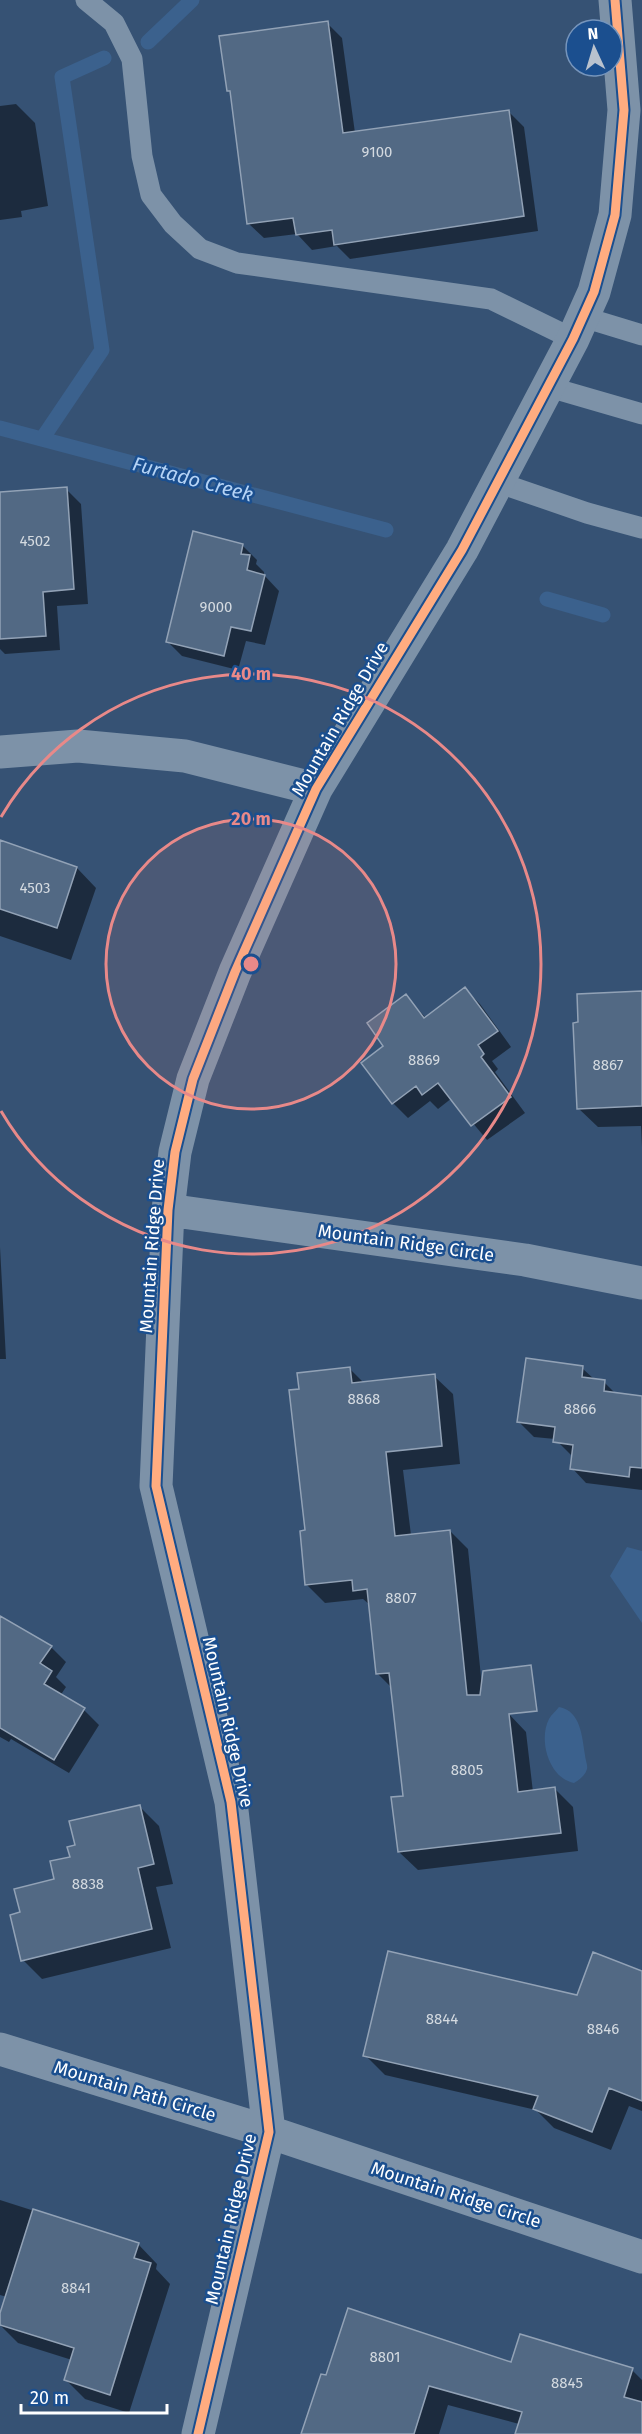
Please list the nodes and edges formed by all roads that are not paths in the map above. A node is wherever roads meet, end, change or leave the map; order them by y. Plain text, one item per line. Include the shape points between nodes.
1 (86, 0) edge
2 (615, 0) edge
3 (578, 328) junction
4 (642, 335) edge
5 (549, 387) junction
6 (642, 414) edge
7 (497, 482) junction
8 (642, 528) edge
9 (0, 752) edge
10 (316, 789) junction
11 (168, 1209) junction
12 (642, 1283) edge
13 (0, 2049) edge
14 (269, 2132) junction
15 (642, 2257) edge
16 (198, 2434) edge

1 - 3 lane via 114,23 132,58 142,156 151,195 172,224 200,249 237,263 491,299
2 - 3 street, Mountain Ridge Drive via 624,110 615,215 594,292
3 - 4 lane
3 - 5 street, Mountain Ridge Drive
5 - 6 lane
5 - 7 street, Mountain Ridge Drive
7 - 8 lane
7 - 10 street, Mountain Ridge Drive via 462,550
9 - 10 street via 78,746 185,756
10 - 11 street, Mountain Ridge Drive via 235,972 193,1079 175,1152
11 - 12 street, Mountain Ridge Circle via 525,1260
11 - 14 street, Mountain Ridge Drive via 156,1486 231,1802
13 - 14 street, Mountain Path Circle
14 - 15 street, Mountain Ridge Circle
14 - 16 street, Mountain Ridge Drive

